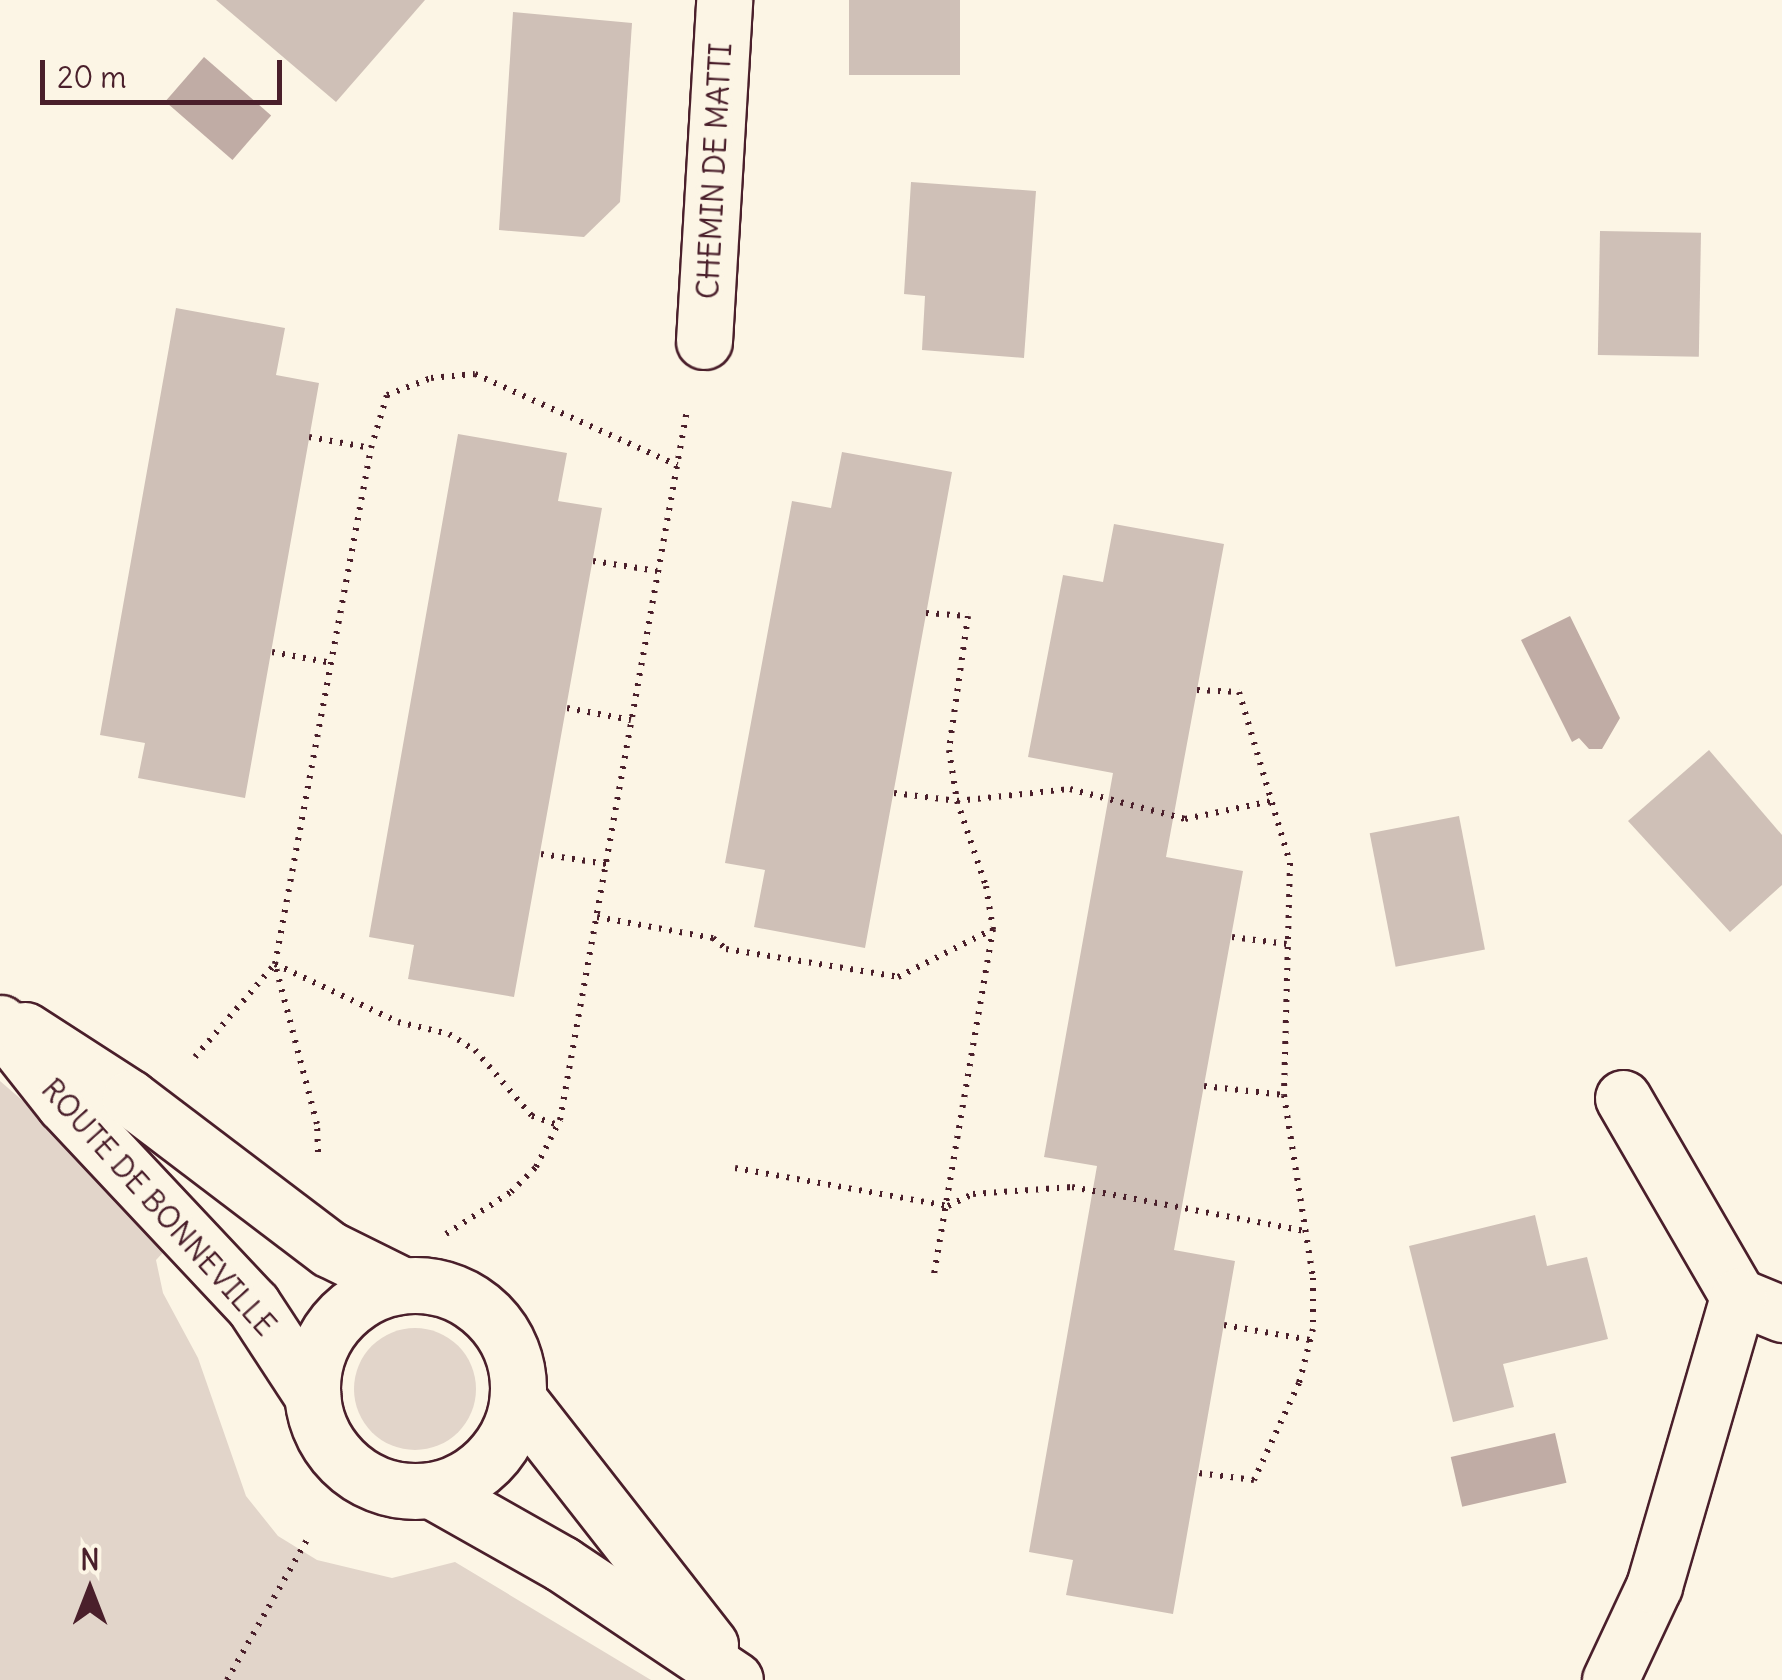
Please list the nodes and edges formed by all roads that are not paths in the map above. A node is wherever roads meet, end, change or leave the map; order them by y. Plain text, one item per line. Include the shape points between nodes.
1 (724, 0) edge
2 (704, 342) road end
3 (0, 1014) edge
4 (0, 1023) edge
5 (1623, 1098) dead end
6 (418, 1264) junction
7 (1760, 1305) edge
8 (312, 1395) junction
9 (518, 1399) junction
10 (433, 1490) junction
11 (736, 1680) edge
12 (1610, 1680) edge

1 - 2 main road, CHEMIN DE MATTI
3 - 6 main road, ROUTE DE BONNEVILLE via 130,1098 329,1249
4 - 8 main road, ROUTE DE BONNEVILLE via 64,1104 253,1305
5 - 7 main road
6 - 8 main road via 330,1329
6 - 9 main road via 494,1321 512,1350
7 - 12 main road via 1654,1586
8 - 10 main road via 321,1433 344,1464 376,1484
9 - 10 main road via 497,1452 469,1477
9 - 11 main road
10 - 11 main road via 562,1564

